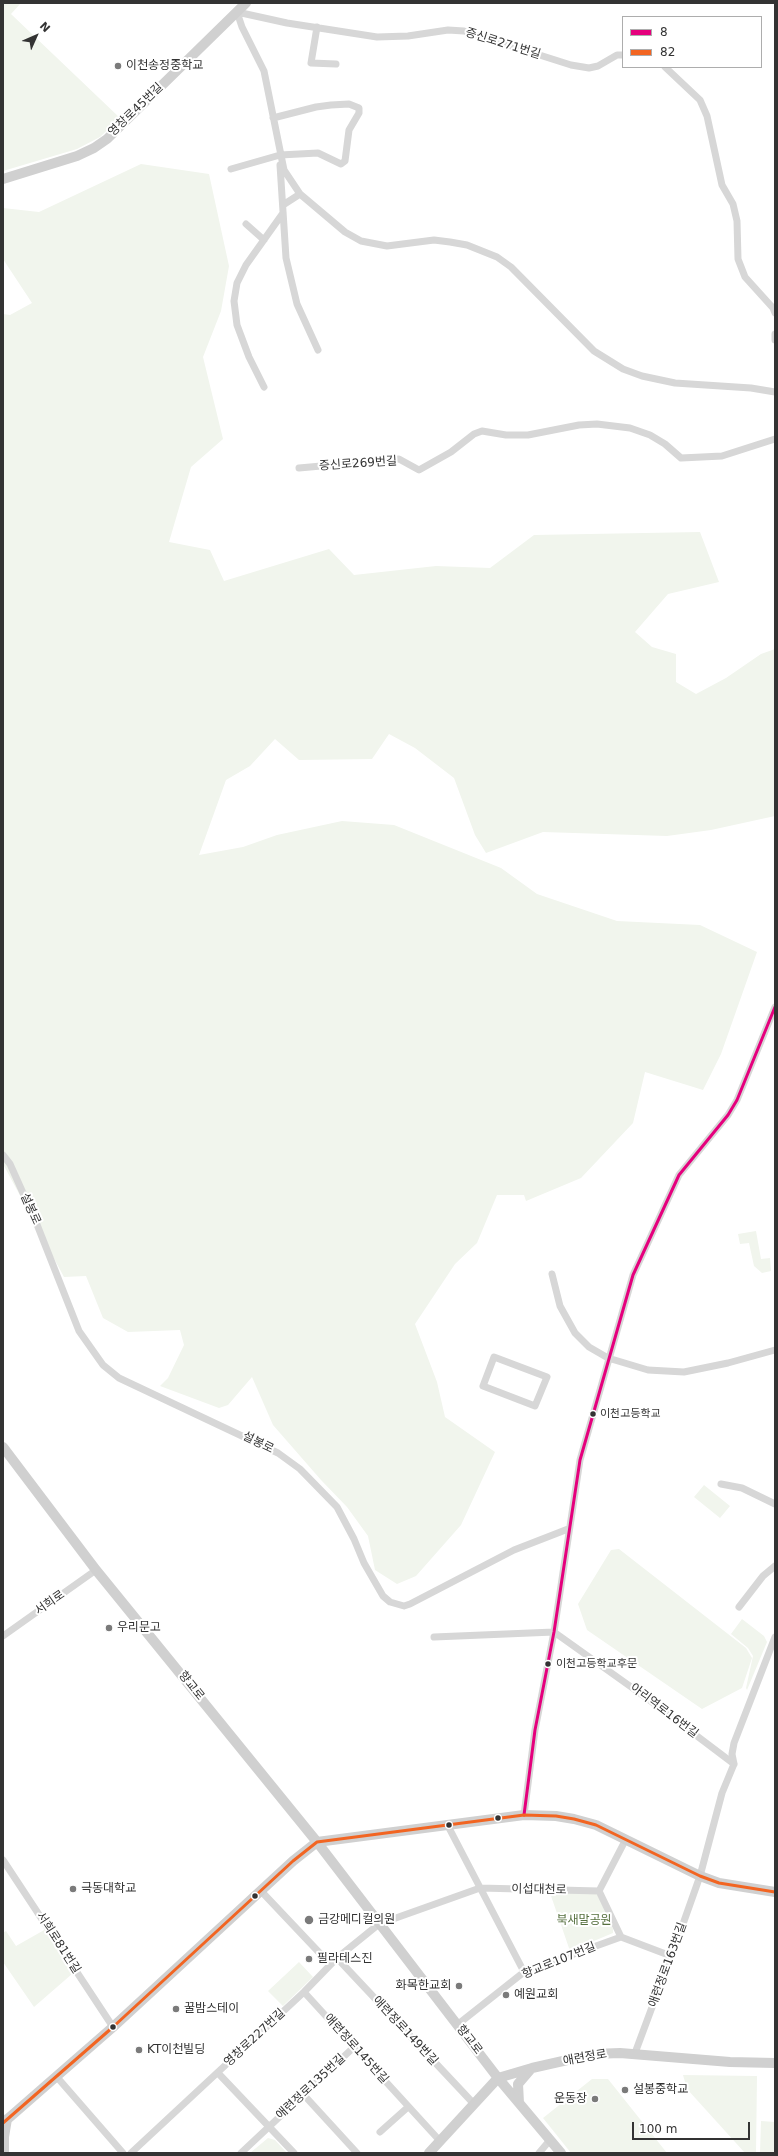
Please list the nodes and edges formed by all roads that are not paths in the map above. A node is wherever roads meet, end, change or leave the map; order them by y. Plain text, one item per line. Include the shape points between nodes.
1 (246, 3) edge
2 (237, 12) junction
3 (317, 27) junction
4 (622, 55) edge
5 (336, 64) dead end
6 (666, 68) edge
7 (273, 118) junction
8 (280, 155) junction
9 (231, 169) dead end
10 (3, 179) edge
11 (300, 194) junction
12 (283, 209) junction
13 (246, 224) dead end
14 (264, 240) junction
15 (775, 313) edge
16 (775, 334) edge
17 (775, 340) edge
18 (318, 350) dead end
19 (264, 386) dead end
20 (775, 392) edge
21 (775, 439) edge
22 (299, 468) dead end
23 (775, 1007) edge
24 (3, 1155) edge
25 (552, 1274) dead end
26 (775, 1350) edge
27 (494, 1357) joint
28 (608, 1358) junction
29 (3, 1447) edge
30 (721, 1484) dead end
31 (775, 1504) edge
32 (568, 1529) junction
33 (775, 1566) edge
34 (96, 1570) junction
35 (739, 1607) dead end
36 (554, 1632) junction
37 (3, 1636) edge
38 (434, 1637) dead end
39 (775, 1637) edge
40 (734, 1764) junction
41 (524, 1815) junction
42 (448, 1826) junction
43 (626, 1839) junction
44 (317, 1842) junction
45 (3, 1860) edge
46 (700, 1876) junction
47 (480, 1888) junction
48 (261, 1891) junction
49 (599, 1891) junction
50 (774, 1893) edge
51 (379, 1924) junction
52 (621, 1937) junction
53 (671, 1956) junction
54 (337, 1958) junction
55 (330, 1964) junction
56 (524, 1972) junction
57 (304, 1992) junction
58 (457, 2025) junction
59 (113, 2027) junction
60 (354, 2047) junction
61 (635, 2053) junction
62 (775, 2063) edge
63 (532, 2068) junction
64 (218, 2073) junction
65 (56, 2076) junction
66 (498, 2078) junction
67 (303, 2094) junction
68 (519, 2103) junction
69 (474, 2104) junction
70 (408, 2107) junction
71 (5, 2121) edge
72 (269, 2127) junction
73 (380, 2132) dead end
74 (550, 2140) junction
75 (440, 2141) junction
76 (4, 2153) edge
77 (123, 2153) edge
78 (131, 2153) edge
79 (241, 2153) edge
80 (294, 2153) edge
81 (357, 2153) edge
82 (430, 2153) edge
83 (539, 2153) edge
84 (561, 2153) edge

1 - 2 street, 영창로45번길
2 - 3 street, 증신로271번길
2 - 7 street via 264,71
2 - 10 street, 영창로45번길 via 120,127 100,143 77,156
3 - 4 street, 증신로271번길 via 377,37 408,36 448,30 464,31 588,68
3 - 5 street via 311,62
6 - 15 street via 700,100 707,116 722,185 733,204 737,221 738,259 745,277
7 - 8 street
7 - 8 street via 324,106 349,104 359,108 359,113 349,130 345,161 341,164 318,153
8 - 9 street
8 - 11 street via 284,170
8 - 12 street
11 - 12 street
11 - 20 street via 329,220 361,240 387,246 434,240 450,242 468,245 497,257 594,351 623,369 662,381
12 - 14 street
12 - 18 street via 286,258 297,304
13 - 14 street
14 - 19 street via 241,274 234,301 234,313 241,338
16 - 17 street
21 - 22 street, 증신로269번길 via 722,456 681,458 650,435 630,428 597,424 579,425 528,435 482,431 419,470 399,458
23 - 28 street via 737,1100 728,1115 691,1158 671,1190 633,1275
24 - 32 street, 설봉로 via 10,1164 36,1222 79,1331 103,1365 119,1378 278,1453 300,1469 336,1507 364,1563 383,1596 390,1602 404,1606 410,1604 514,1550
25 - 28 street via 560,1306 575,1333 589,1347
26 - 28 street via 728,1364 684,1372 648,1370
27 - 27 street via 547,1377 535,1406 483,1386
28 - 32 street via 581,1454
29 - 34 street, 향교로
30 - 31 street via 742,1488
32 - 36 street
33 - 35 street via 763,1576
34 - 37 street, 서희로
34 - 44 street, 향교로
36 - 38 street
36 - 40 street, 아리역로16번길
36 - 41 street via 536,1726
39 - 40 street via 734,1743
40 - 46 street, 애련정로163번길 via 722,1793
41 - 42 street
41 - 43 street via 556,1816 585,1821
42 - 44 street
42 - 47 street
43 - 46 street
43 - 49 street
44 - 48 street
44 - 51 street, 향교로
45 - 59 street, 서희로81번길
46 - 50 street via 730,1885
46 - 53 street, 애련정로163번길
47 - 49 street, 이섭대천로
47 - 51 street
47 - 56 street
48 - 55 street
48 - 59 street
49 - 52 street
51 - 54 street, 영창로227번길
51 - 58 street, 향교로
52 - 53 street
52 - 56 street, 향교로107번길
53 - 61 street, 애련정로163번길
54 - 55 street, 영창로227번길
54 - 69 street, 애련정로149번길
55 - 57 street, 영창로227번길
56 - 58 street, 향교로107번길
57 - 60 street, 애련정로145번길
57 - 64 street, 영창로227번길
58 - 66 street, 향교로
59 - 65 street
60 - 67 street, 애련정로135번길
60 - 70 street, 애련정로145번길
61 - 62 street, 애련정로 via 730,2062
61 - 63 street, 애련정로 via 594,2054
63 - 66 street, 애련정로
63 - 68 street via 518,2084
64 - 72 street, 애련정로135번길
64 - 78 street, 영창로227번길
65 - 71 street
65 - 77 street
66 - 68 street, 향교로
66 - 69 street
67 - 72 street, 애련정로135번길
67 - 81 street
68 - 74 street, 향교로
69 - 75 street
70 - 73 street
70 - 75 street, 애련정로145번길
71 - 76 street
72 - 79 street, 애련정로135번길
72 - 80 street, 애련정로135번길
74 - 83 street
74 - 84 street, 향교로
75 - 82 street

